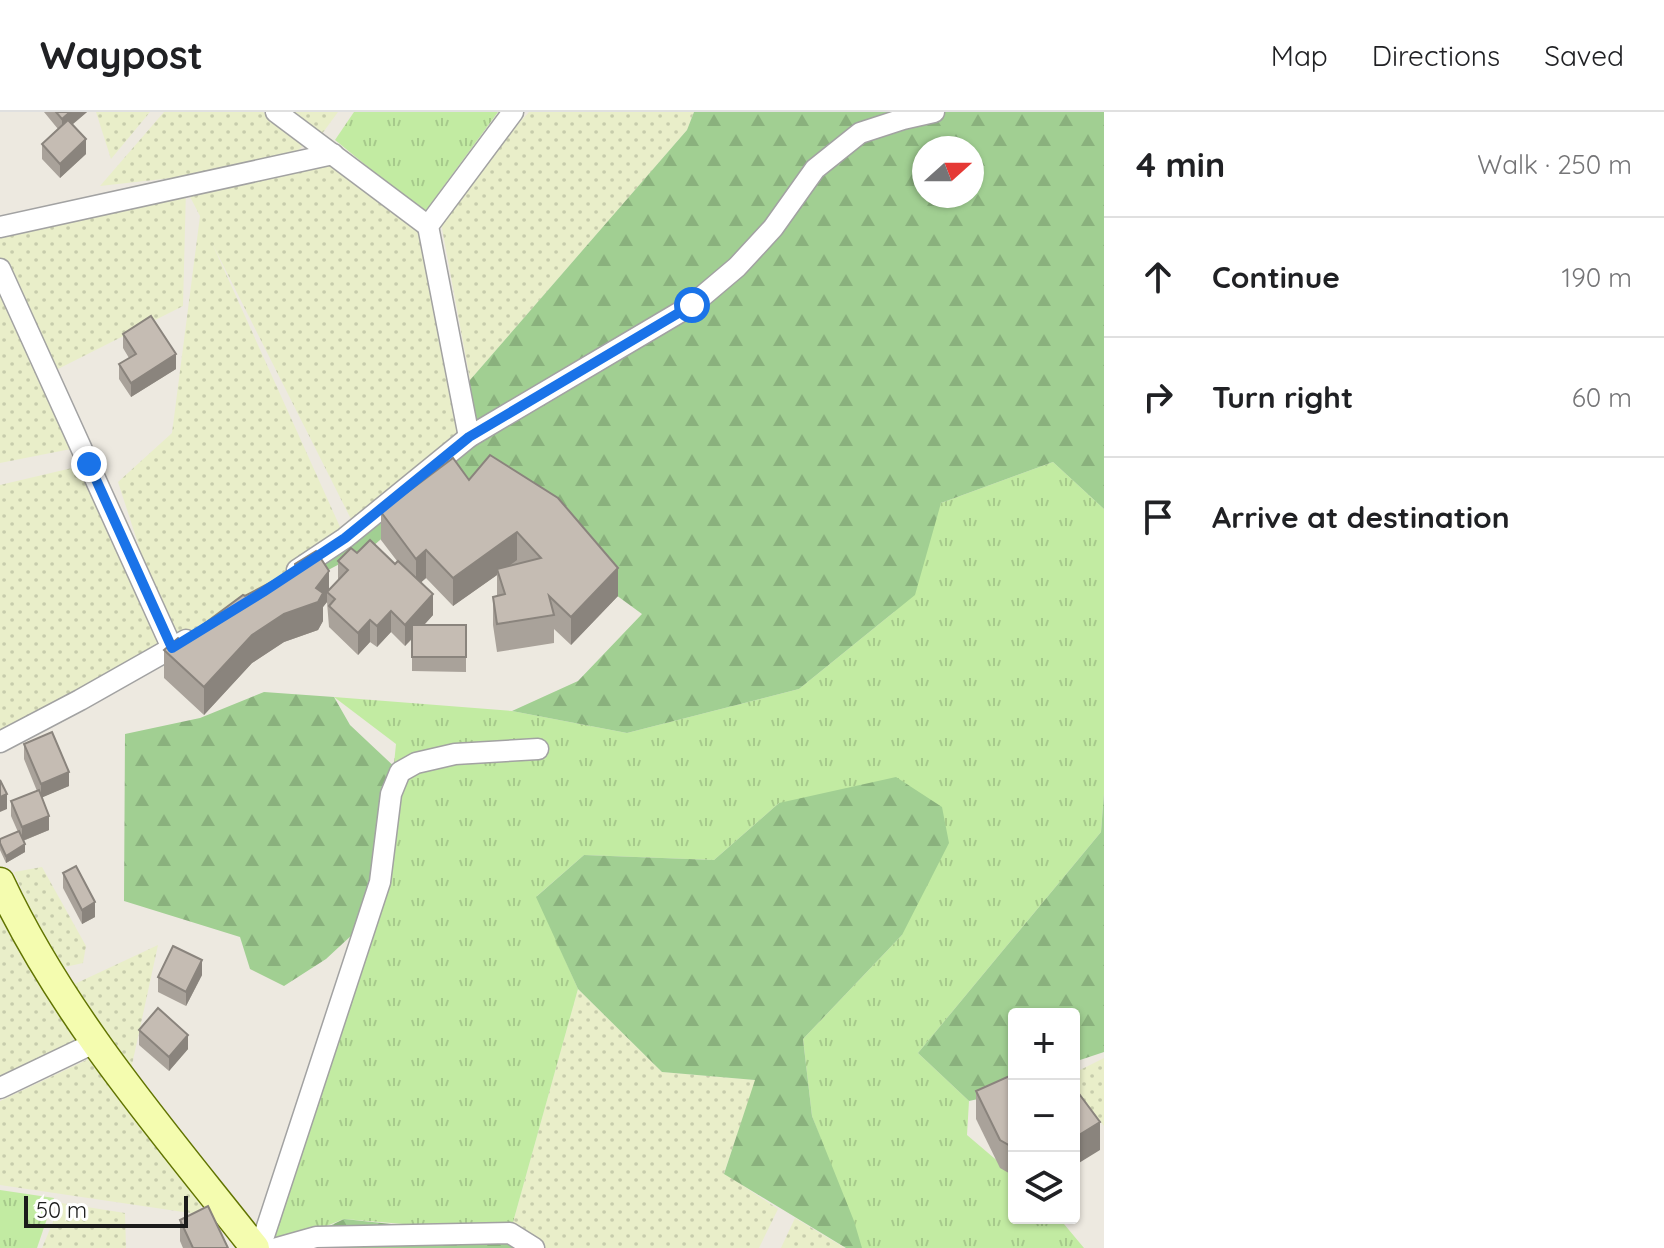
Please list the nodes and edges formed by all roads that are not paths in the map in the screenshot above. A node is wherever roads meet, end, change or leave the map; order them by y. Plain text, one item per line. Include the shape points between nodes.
1 (276, 112) edge
2 (513, 112) edge
3 (934, 112) edge
4 (333, 154) junction
5 (428, 226) junction
6 (0, 227) edge
7 (0, 269) edge
8 (469, 437) junction
9 (275, 585) edge
10 (198, 632) edge
11 (172, 648) junction
12 (0, 742) edge
13 (538, 749) dead end
14 (0, 882) edge
15 (94, 1043) junction
16 (0, 1088) edge
17 (258, 1248) edge
18 (277, 1248) edge
19 (534, 1248) edge

1 - 4 street
2 - 5 street
3 - 8 street via 860,133 815,169 773,228 692,305
4 - 5 street
4 - 6 street
5 - 8 street
7 - 11 street
8 - 9 street via 345,538
10 - 11 street
11 - 12 street
13 - 17 street via 455,754 400,772 391,794 380,882
14 - 15 street via 32,947
15 - 16 street
15 - 17 street
18 - 19 street via 316,1237 510,1233

